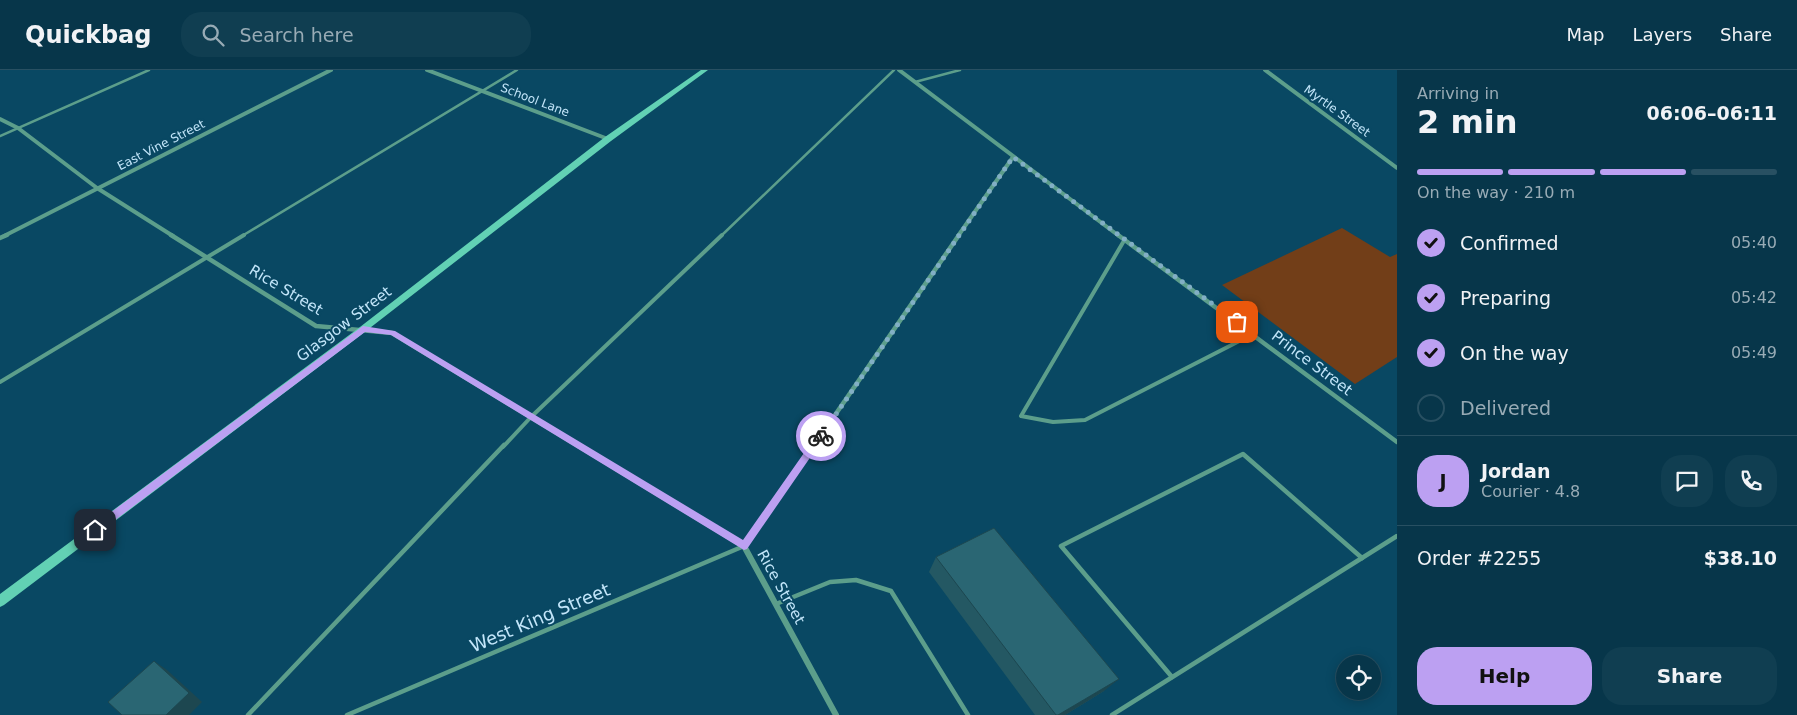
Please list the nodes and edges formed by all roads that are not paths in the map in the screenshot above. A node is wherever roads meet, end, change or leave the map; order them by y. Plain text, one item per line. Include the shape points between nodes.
1 (150, 70) edge
2 (331, 70) edge
3 (427, 70) edge
4 (517, 70) edge
5 (704, 70) edge
6 (894, 70) edge
7 (899, 70) edge
8 (960, 70) edge
9 (1265, 70) edge
10 (915, 82) junction
11 (482, 91) junction
12 (0, 120) edge
13 (18, 128) junction
14 (0, 136) edge
15 (608, 139) junction
16 (1013, 157) junction
17 (1397, 168) edge
18 (96, 188) junction
19 (0, 238) edge
20 (1125, 239) junction
21 (208, 258) junction
22 (363, 329) junction
23 (1253, 334) junction
24 (0, 382) edge
25 (531, 417) junction
26 (1397, 442) edge
27 (1397, 536) edge
28 (744, 546) junction
29 (1362, 558) junction
30 (0, 600) edge
31 (776, 604) junction
32 (1172, 677) junction
33 (248, 715) edge
34 (347, 715) edge
35 (836, 715) edge
36 (968, 715) edge
37 (1112, 715) edge

1 - 13 lane
2 - 18 street, East Vine Street
3 - 11 street, School Lane
4 - 11 lane
5 - 15 street, Glasgow Street
6 - 25 lane
7 - 10 street, Prince Street
8 - 10 lane
9 - 17 street, Myrtle Street
10 - 16 street, Prince Street
11 - 15 street, School Lane
11 - 21 lane
12 - 13 street, Rice Street
13 - 14 lane
13 - 18 street, Rice Street
15 - 22 street, Glasgow Street
16 - 20 street, Prince Street
16 - 28 street
18 - 19 street, East Vine Street
18 - 21 street, Rice Street
20 - 23 street, Prince Street
20 - 23 lane via 1021,416 1041,422 1085,420
21 - 22 street, Rice Street via 316,326
21 - 24 lane
22 - 25 street, Rice Street via 392,333
22 - 30 street, Glasgow Street
23 - 26 street, Prince Street
25 - 28 street, Rice Street
25 - 33 lane
27 - 29 lane
28 - 31 street, Rice Street
28 - 34 lane, West King Street
29 - 32 lane
29 - 32 lane via 1243,454 1060,546
31 - 35 street, Rice Street
31 - 36 lane via 830,582 856,580 891,591
32 - 37 lane

